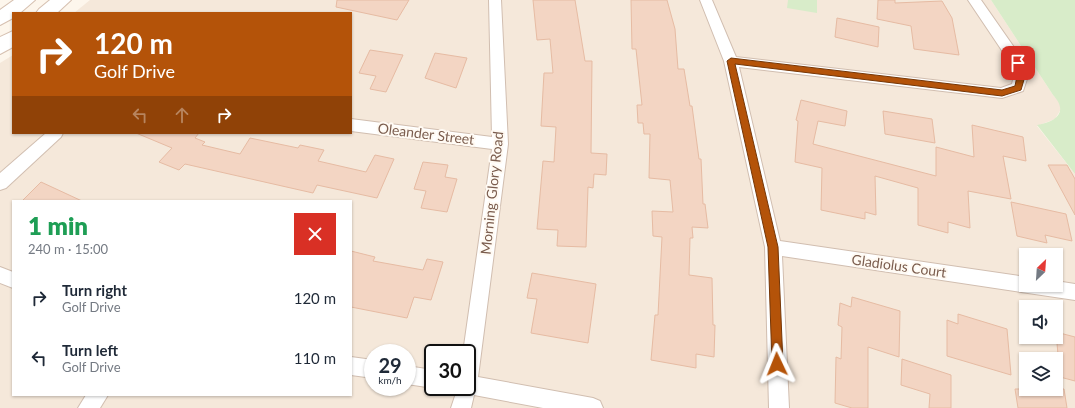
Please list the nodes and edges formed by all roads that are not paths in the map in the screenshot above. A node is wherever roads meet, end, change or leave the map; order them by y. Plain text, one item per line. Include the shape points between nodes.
1 (26, 0) edge
2 (62, 0) edge
3 (495, 0) edge
4 (706, 0) edge
5 (974, 0) edge
6 (46, 12) edge
7 (7, 16) edge
8 (12, 39) edge
9 (0, 47) edge
10 (731, 61) junction
11 (352, 125) edge
12 (55, 134) edge
13 (500, 144) junction
14 (0, 183) edge
15 (773, 247) junction
16 (0, 275) edge
17 (12, 280) edge
18 (1019, 284) edge
19 (1063, 290) edge
20 (1075, 292) edge
21 (472, 344) edge
22 (352, 366) edge
23 (364, 368) edge
24 (476, 386) edge
25 (97, 396) edge
26 (464, 396) edge
27 (88, 408) edge
28 (461, 408) edge
29 (592, 408) edge
30 (779, 408) edge

1 - 7 street
2 - 6 street
3 - 13 street, Morning Glory Road
4 - 10 street
5 - 10 street via 1018,63 1021,76 1018,88 1002,93
8 - 9 street
10 - 15 street
11 - 13 street, Oleander Street
12 - 14 street
13 - 21 street, Morning Glory Road
15 - 18 street, Gladiolus Court
15 - 30 street
16 - 17 street
19 - 20 street, Gladiolus Court
22 - 23 street
24 - 29 street
25 - 27 street
26 - 28 street, Morning Glory Road

